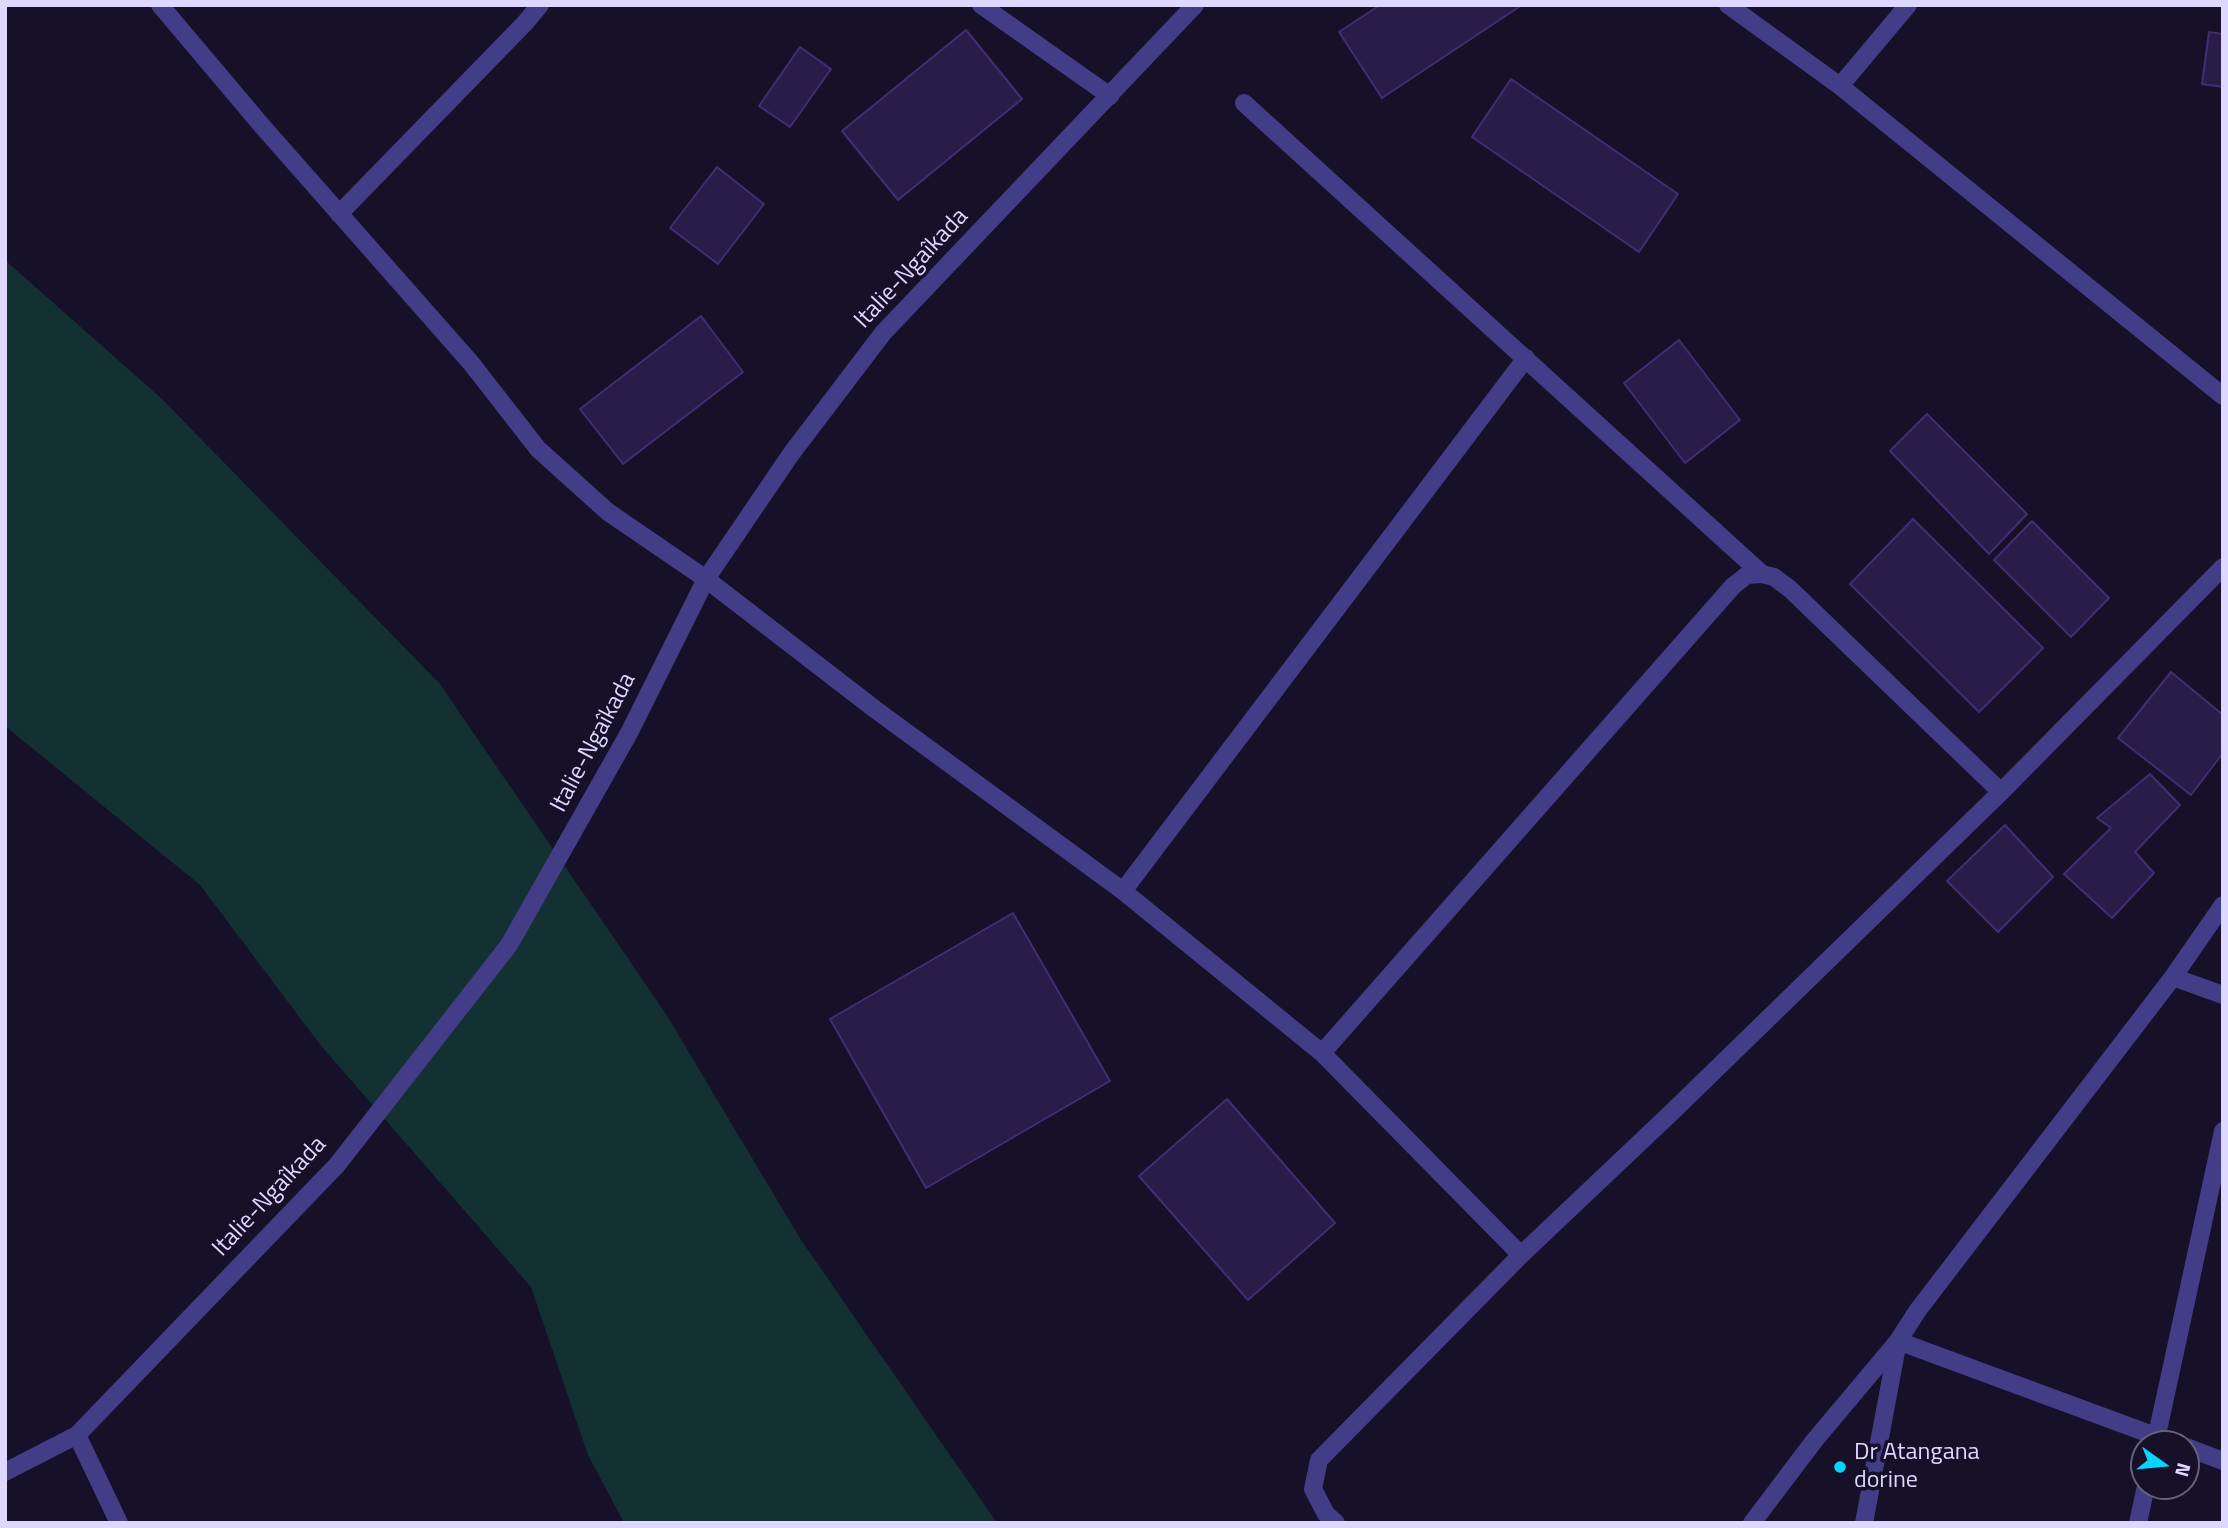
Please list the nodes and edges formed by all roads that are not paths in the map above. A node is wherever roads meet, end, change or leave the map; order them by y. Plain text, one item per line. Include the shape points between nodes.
1 (160, 5) edge
2 (540, 5) edge
3 (981, 5) edge
4 (1195, 5) edge
5 (1728, 5) edge
6 (1908, 5) edge
7 (1840, 86) junction
8 (1110, 96) junction
9 (1244, 103) dead end
10 (339, 214) junction
11 (1526, 358) junction
12 (2223, 396) edge
13 (2223, 567) edge
14 (1762, 574) junction
15 (706, 579) junction
16 (2001, 792) junction
17 (1124, 891) junction
18 (2223, 905) edge
19 (2173, 977) junction
20 (2223, 996) edge
21 (1322, 1053) junction
22 (2223, 1131) edge
23 (1521, 1255) junction
24 (1898, 1341) junction
25 (2130, 1430) edge
26 (2158, 1430) edge
27 (77, 1435) junction
28 (2200, 1452) edge
29 (2223, 1461) edge
30 (8, 1465) edge
31 (2143, 1500) edge
32 (119, 1523) edge
33 (1336, 1523) edge
34 (1752, 1523) edge
35 (1864, 1523) edge
36 (2138, 1523) edge

1 - 10 street
2 - 10 street
3 - 8 street
4 - 8 street, Italie-Ngaîkada
5 - 7 street
6 - 7 street
7 - 12 street
8 - 15 street, Italie-Ngaîkada via 883,333 791,454
9 - 11 street
10 - 15 street via 471,363 538,449 608,512
11 - 14 street
11 - 17 street
13 - 16 street
14 - 16 street via 1790,589
14 - 21 street via 1747,575 1733,586
15 - 17 street
15 - 27 street, Italie-Ngaîkada via 629,733 509,946 337,1165
16 - 23 street
17 - 21 street
18 - 19 street
19 - 20 street
19 - 24 street
21 - 23 street
22 - 26 street
23 - 33 street via 1319,1460 1314,1489 1326,1514
24 - 25 street
24 - 34 street
24 - 35 street
27 - 30 street, Italie-Ngaîkada
27 - 32 street
28 - 29 street
31 - 36 street

